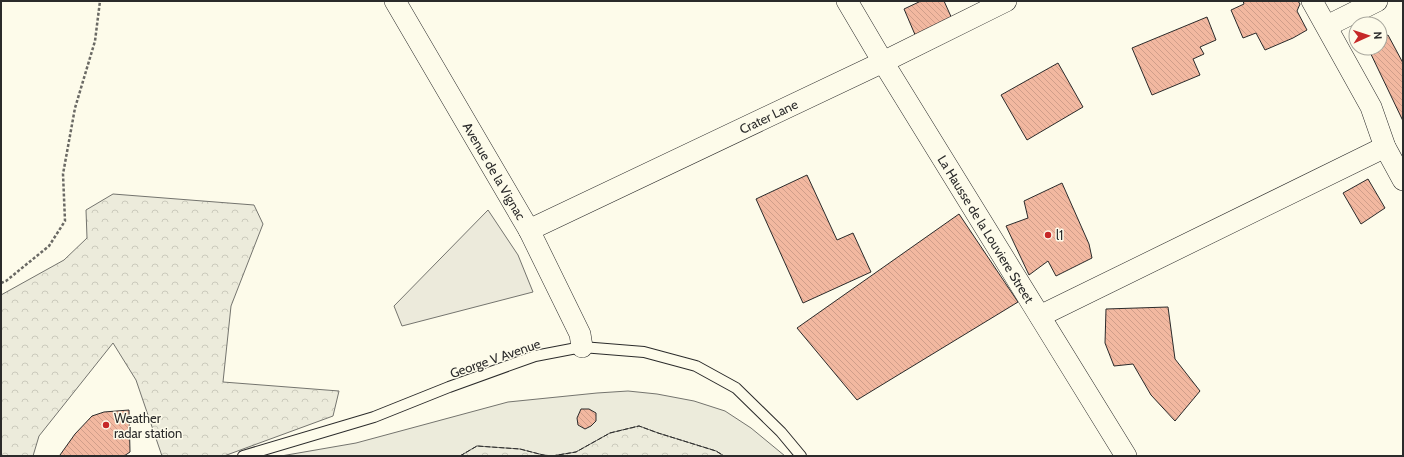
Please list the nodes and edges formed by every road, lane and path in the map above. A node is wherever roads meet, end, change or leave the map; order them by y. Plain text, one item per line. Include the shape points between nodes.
1 (100, 1) edge
2 (395, 1) edge
3 (847, 1) edge
4 (1006, 1) edge
5 (1312, 1) edge
6 (1377, 1) edge
7 (1326, 26) junction
8 (883, 62) junction
9 (1385, 147) junction
10 (1403, 180) edge
11 (529, 230) junction
12 (1, 283) edge
13 (1040, 316) junction
14 (582, 346) junction
15 (243, 456) edge
16 (801, 456) edge
17 (1126, 456) edge

1 - 12 path via 95,41 74,108 63,174 65,221 49,246
2 - 11 street, Avenue de la Vignac
3 - 8 street, La Hausse de la Louviere Street
4 - 8 street, Crater Lane
5 - 7 street
6 - 7 street
7 - 9 street via 1371,107
8 - 11 street, Crater Lane
8 - 13 street, La Hausse de la Louviere Street
9 - 10 street
9 - 13 street
11 - 14 street, Avenue de la Vignac via 580,334
13 - 17 street, La Hausse de la Louviere Street
14 - 15 lane, George V Avenue via 534,356 374,417
14 - 16 lane, George V Avenue via 644,352 696,366 736,388 781,432

